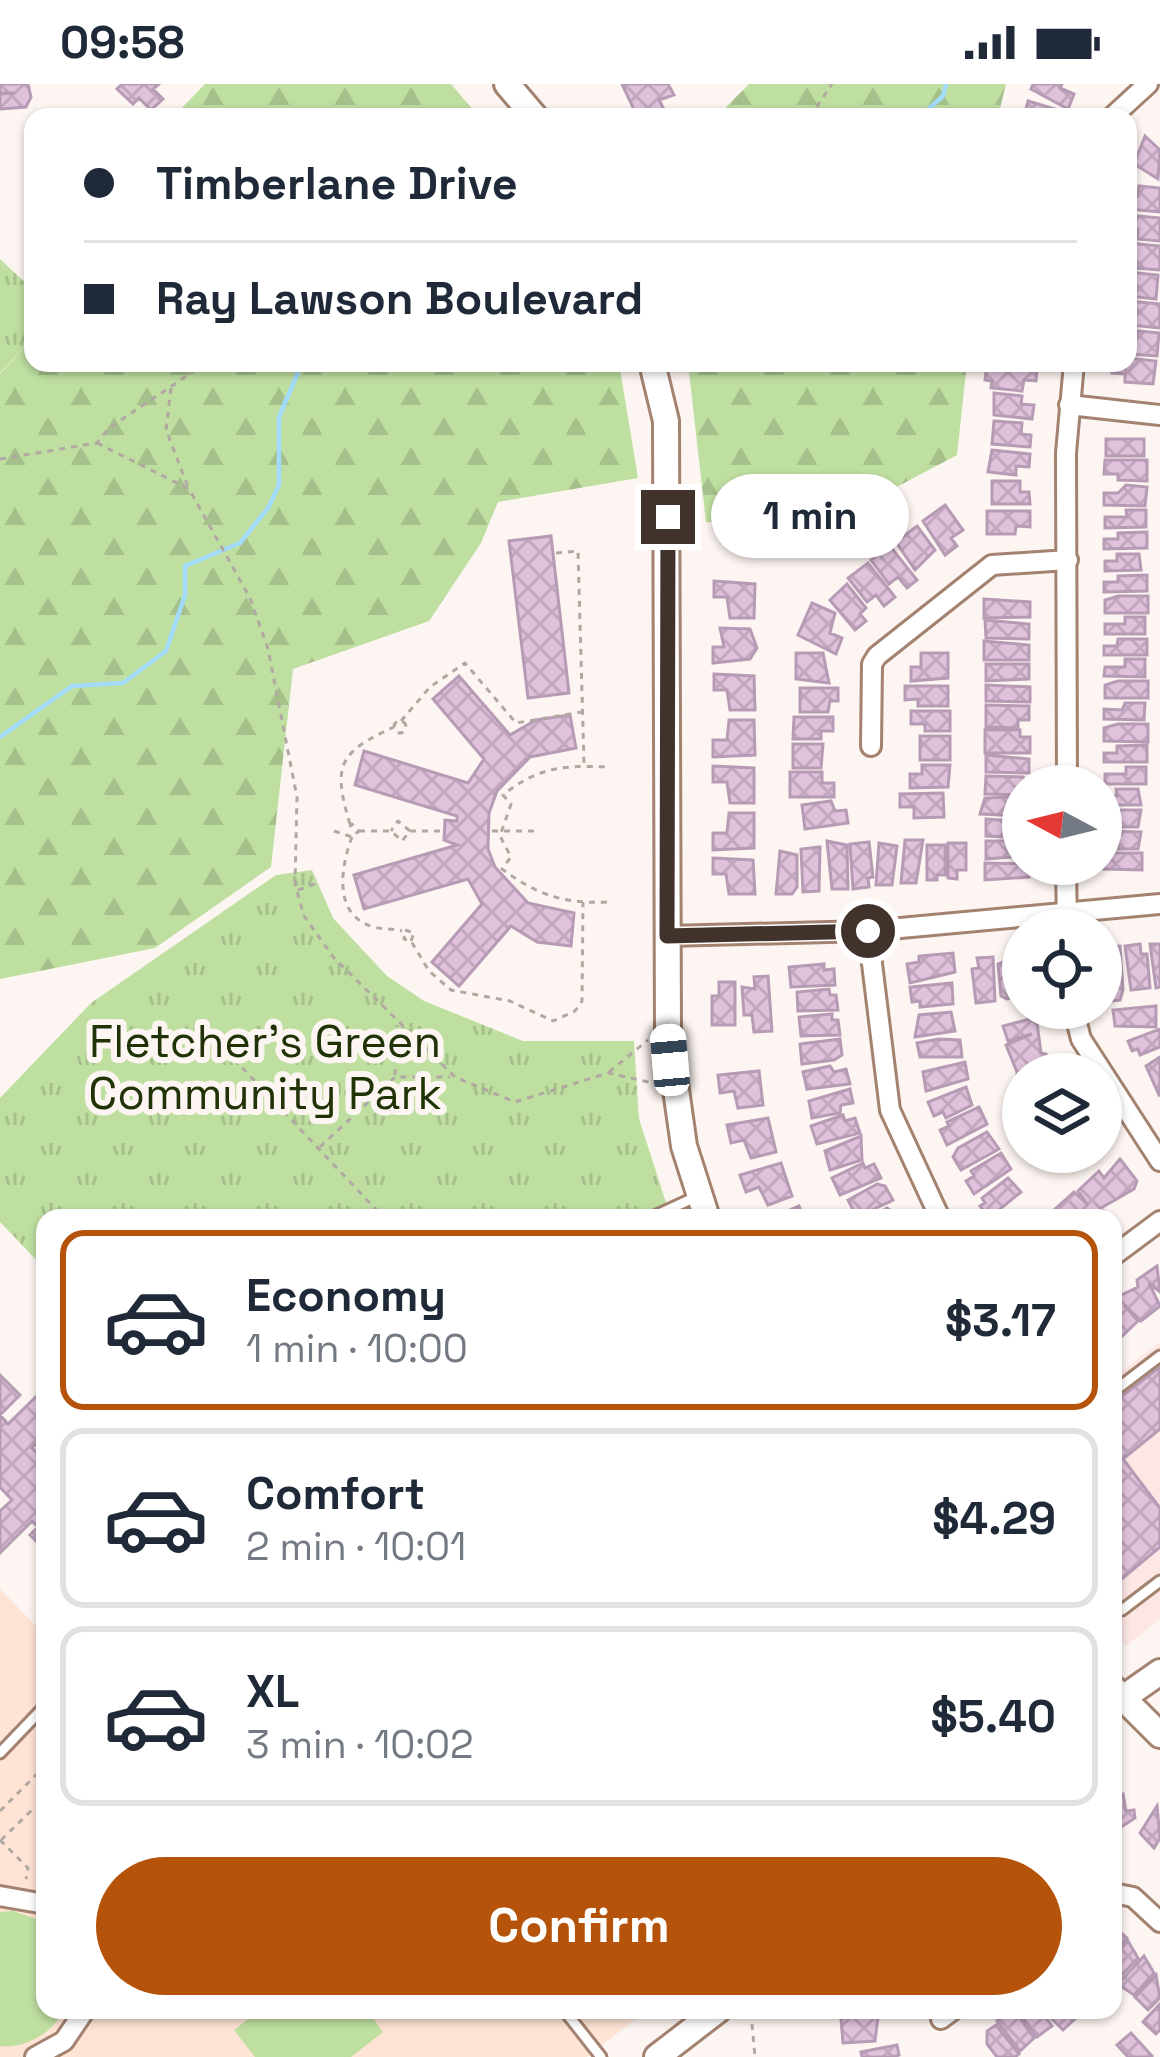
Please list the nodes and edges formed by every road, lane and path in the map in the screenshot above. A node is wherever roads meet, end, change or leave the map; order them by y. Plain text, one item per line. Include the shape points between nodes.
1 (506, 84) edge
2 (1148, 84) edge
3 (527, 108) edge
4 (1122, 108) edge
5 (193, 372) edge
6 (654, 372) edge
7 (1073, 372) edge
8 (171, 387) junction
9 (1070, 405) junction
10 (1160, 415) edge
11 (97, 442) junction
12 (0, 459) edge
13 (189, 489) junction
14 (556, 553) dead end
15 (1068, 560) junction
16 (584, 711) junction
17 (401, 721) junction
18 (394, 727) junction
19 (871, 746) dead end
20 (584, 765) junction
21 (1067, 765) edge
22 (608, 767) dead end
23 (350, 824) junction
24 (445, 830) dead end
25 (334, 831) dead end
26 (346, 831) junction
27 (359, 831) junction
28 (391, 831) junction
29 (410, 831) junction
30 (492, 831) dead end
31 (500, 831) junction
32 (538, 831) dead end
33 (352, 837) junction
34 (320, 882) dead end
35 (297, 891) junction
36 (583, 902) junction
37 (608, 902) dead end
38 (1160, 904) edge
39 (1122, 911) edge
40 (1002, 924) edge
41 (868, 931) junction
42 (667, 936) junction
43 (397, 1022) junction
44 (1079, 1029) edge
45 (668, 1033) junction
46 (234, 1059) dead end
47 (608, 1073) junction
48 (395, 1077) junction
49 (455, 1077) junction
50 (673, 1088) junction
51 (318, 1149) junction
52 (1160, 1161) edge
53 (702, 1207) edge
54 (375, 1209) edge
55 (936, 1209) edge
56 (1160, 1221) edge
57 (1122, 1249) edge
58 (1160, 1355) edge
59 (1122, 1385) edge
60 (1160, 1580) edge
61 (1122, 1610) edge
62 (1160, 1672) edge
63 (1122, 1694) edge
64 (1122, 1702) edge
65 (36, 1715) edge
66 (1160, 1736) edge
67 (0, 1753) edge
68 (36, 1775) edge
69 (0, 1810) edge
70 (32, 1810) dead end
71 (0, 1841) edge
72 (26, 1879) dead end
73 (1122, 1895) edge
74 (0, 1897) edge
75 (36, 1903) edge
76 (1160, 1922) edge
77 (82, 2019) edge
78 (571, 2019) edge
79 (706, 2019) edge
80 (752, 2024) dead end
81 (69, 2049) edge
82 (39, 2057) edge
83 (601, 2057) edge
84 (657, 2057) edge
85 (755, 2057) edge

1 - 3 street
2 - 4 street
5 - 8 path
6 - 42 street via 666,422
7 - 9 street
8 - 11 path
8 - 13 path via 166,430
9 - 10 street
9 - 15 street
11 - 12 path
11 - 13 path
13 - 35 path via 268,649 297,797
14 - 16 path via 578,551
15 - 19 street via 992,566 877,656
15 - 21 street
16 - 17 path via 516,723 465,663
16 - 20 path
17 - 18 path
17 - 18 path via 404,733
18 - 23 path via 360,740 347,755 340,788
20 - 22 path
20 - 31 path via 530,773 503,795 511,804
23 - 26 path
23 - 27 path
24 - 29 path
25 - 26 path
26 - 33 path
27 - 28 path
27 - 33 path
28 - 29 path via 402,841
28 - 29 path via 398,821
30 - 31 path
31 - 32 path
31 - 36 path via 511,857 502,869 550,899
33 - 36 path via 340,876 353,914 370,926 413,931 429,971 451,991 510,1001 553,1021 582,1001
34 - 35 path
35 - 43 path via 334,958
36 - 37 path
38 - 39 street
40 - 41 street
41 - 42 street
41 - 55 street via 890,1110
42 - 45 street
43 - 48 path
43 - 49 path
44 - 52 street
45 - 47 path via 643,1042
45 - 50 street
46 - 51 path
47 - 49 path via 514,1102
47 - 50 path
48 - 49 path
48 - 51 path
50 - 53 street
51 - 54 path
56 - 57 street
58 - 59 lane
60 - 61 lane
62 - 63 street
64 - 66 street
65 - 67 lane
68 - 69 path
70 - 71 path
71 - 72 path via 28,1868
73 - 76 street
74 - 75 street
77 - 81 street
78 - 83 lane
79 - 84 street
80 - 85 path
81 - 82 street

